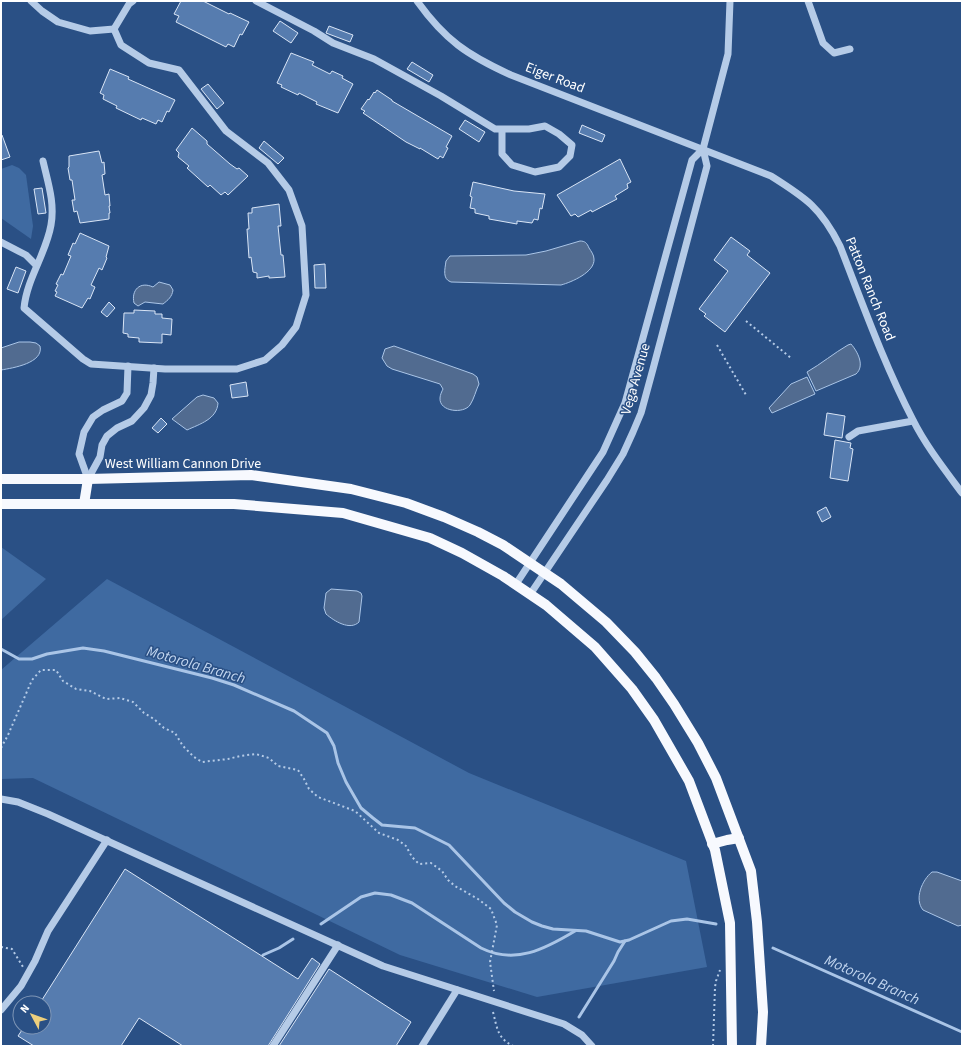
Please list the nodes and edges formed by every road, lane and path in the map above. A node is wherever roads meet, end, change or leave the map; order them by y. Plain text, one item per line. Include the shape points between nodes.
1 (31, 1) edge
2 (133, 1) edge
3 (256, 1) edge
4 (417, 1) edge
5 (730, 1) edge
6 (808, 1) edge
7 (114, 29) junction
8 (850, 49) dead end
9 (502, 129) junction
10 (703, 149) junction
11 (43, 161) dead end
12 (1, 242) edge
13 (36, 265) junction
14 (746, 321) dead end
15 (717, 345) dead end
16 (791, 358) dead end
17 (128, 366) junction
18 (154, 368) junction
19 (746, 395) dead end
20 (913, 421) junction
21 (849, 437) dead end
22 (1, 479) edge
23 (88, 479) junction
24 (962, 493) edge
25 (1, 504) edge
26 (84, 504) junction
27 (530, 562) junction
28 (545, 573) junction
29 (516, 584) junction
30 (531, 593) junction
31 (1, 748) edge
32 (1, 799) edge
33 (739, 838) junction
34 (107, 840) junction
35 (712, 844) junction
36 (338, 945) junction
37 (1, 947) edge
38 (722, 967) dead end
39 (27, 975) junction
40 (457, 990) junction
41 (494, 991) dead end
42 (1, 1010) edge
43 (493, 1012) dead end
44 (273, 1046) edge
45 (422, 1046) edge
46 (513, 1046) edge
47 (592, 1046) edge
48 (713, 1046) edge
49 (732, 1046) edge
50 (761, 1046) edge

1 - 7 street via 58,22 90,30
2 - 7 street
3 - 9 street via 333,43 374,59 442,96 495,129
4 - 10 street, Eiger Road via 445,35 489,65
5 - 10 street, Vega Avenue via 728,54
6 - 8 street via 823,43 834,53
7 - 18 street via 121,45 149,63 179,70 226,131 268,163 289,190 302,226 306,295 296,327 282,345 265,360 237,369
9 - 9 street via 545,126 572,146 570,156 559,167 535,172 512,165 502,154
10 - 20 street, Patton Ranch Road via 771,176 799,193 822,215 840,246 888,367
10 - 27 street, Vega Avenue via 692,160 625,403 603,452
10 - 28 street, Vega Avenue via 708,166 641,413 623,454
11 - 13 street via 53,203 51,226
12 - 13 street via 26,254
13 - 17 street via 24,308 91,364
14 - 16 path
15 - 19 path
17 - 18 street
17 - 23 street via 127,393 122,401 93,417 84,432 79,454
18 - 23 street via 151,395 144,408 132,421 107,436 100,457
20 - 21 street via 858,431
20 - 24 street, Patton Ranch Road via 935,457
22 - 23 main road, West William Cannon Drive
23 - 26 main road
23 - 27 main road, West William Cannon Drive via 251,475 351,489 406,503 444,517 503,545
25 - 26 main road
26 - 29 main road via 234,504 343,513 430,538
27 - 28 main road, West William Cannon Drive
27 - 29 street, Vega Avenue
28 - 30 street, Vega Avenue
28 - 33 main road, West William Cannon Drive via 606,622 656,678 698,743 716,778
29 - 30 main road
30 - 35 main road via 595,647 632,689 654,720 689,781
31 - 41 path via 32,680 41,670 56,670 63,681 76,689 90,691 106,699 120,698 133,702 164,728 175,733 194,757 202,762 256,754 269,758 278,766 298,770 309,789 318,797 355,812 379,833 406,846 419,864 431,863 455,886 490,909 497,925 490,962
32 - 34 street via 32,806
33 - 35 main road
33 - 50 main road, West William Cannon Drive via 751,870 758,922
34 - 36 street
34 - 39 street via 48,931
35 - 49 main road via 730,923
36 - 40 street via 383,966
36 - 44 street
37 - 39 path via 12,949
38 - 48 path via 715,987
39 - 42 street
40 - 45 street
40 - 47 street via 564,1024 582,1035
43 - 46 path via 502,1038

